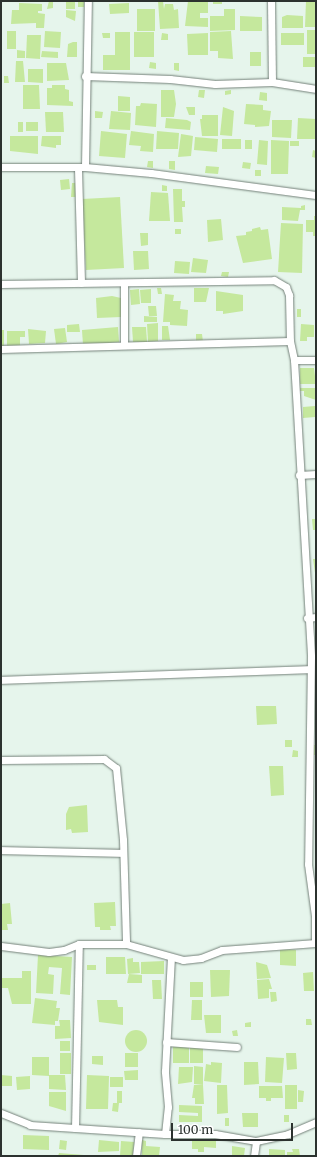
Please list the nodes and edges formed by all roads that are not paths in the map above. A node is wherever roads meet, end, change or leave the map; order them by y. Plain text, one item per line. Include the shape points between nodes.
1 (88, 1) edge
2 (271, 1) edge
3 (85, 76) junction
4 (272, 82) junction
5 (316, 89) edge
6 (1, 167) edge
7 (82, 168) junction
8 (316, 195) edge
9 (81, 283) junction
10 (124, 283) junction
11 (1, 284) edge
12 (290, 341) junction
13 (124, 345) junction
14 (1, 349) edge
15 (294, 360) junction
16 (316, 360) edge
17 (316, 474) edge
18 (299, 475) junction
19 (316, 617) edge
20 (307, 618) junction
21 (310, 669) junction
22 (1, 680) edge
23 (313, 740) edge
24 (1, 760) edge
25 (1, 850) edge
26 (123, 853) junction
27 (316, 943) edge
28 (79, 944) junction
29 (126, 944) junction
30 (1, 946) edge
31 (172, 958) junction
32 (166, 1042) junction
33 (238, 1047) dead end
34 (1, 1113) edge
35 (316, 1122) edge
36 (74, 1128) junction
37 (139, 1132) junction
38 (165, 1134) junction
39 (256, 1141) junction
40 (136, 1156) edge
41 (254, 1156) edge

1 - 3 street
2 - 4 street
3 - 4 street via 170,78 215,84
3 - 7 street
4 - 5 street
6 - 7 street
7 - 8 street via 151,173
7 - 9 street
9 - 10 street
9 - 11 street
10 - 12 street via 274,280 286,287 289,294
10 - 13 street
12 - 13 street
12 - 15 street
13 - 14 street
15 - 16 street
15 - 18 street
17 - 18 street
18 - 20 street
19 - 20 street
20 - 21 street
21 - 22 street
21 - 23 street
23 - 27 street via 308,864
24 - 26 street via 92,758 104,759 116,768
25 - 26 street
26 - 29 street
27 - 31 street via 268,944 222,950 201,958
28 - 29 street
28 - 30 street via 50,952
28 - 36 street
29 - 31 street
31 - 32 street
32 - 33 street
32 - 38 street via 168,1107
34 - 36 street via 30,1125
35 - 39 street via 288,1134
36 - 37 street
37 - 38 street
37 - 40 street
38 - 39 street via 216,1134
39 - 41 street

